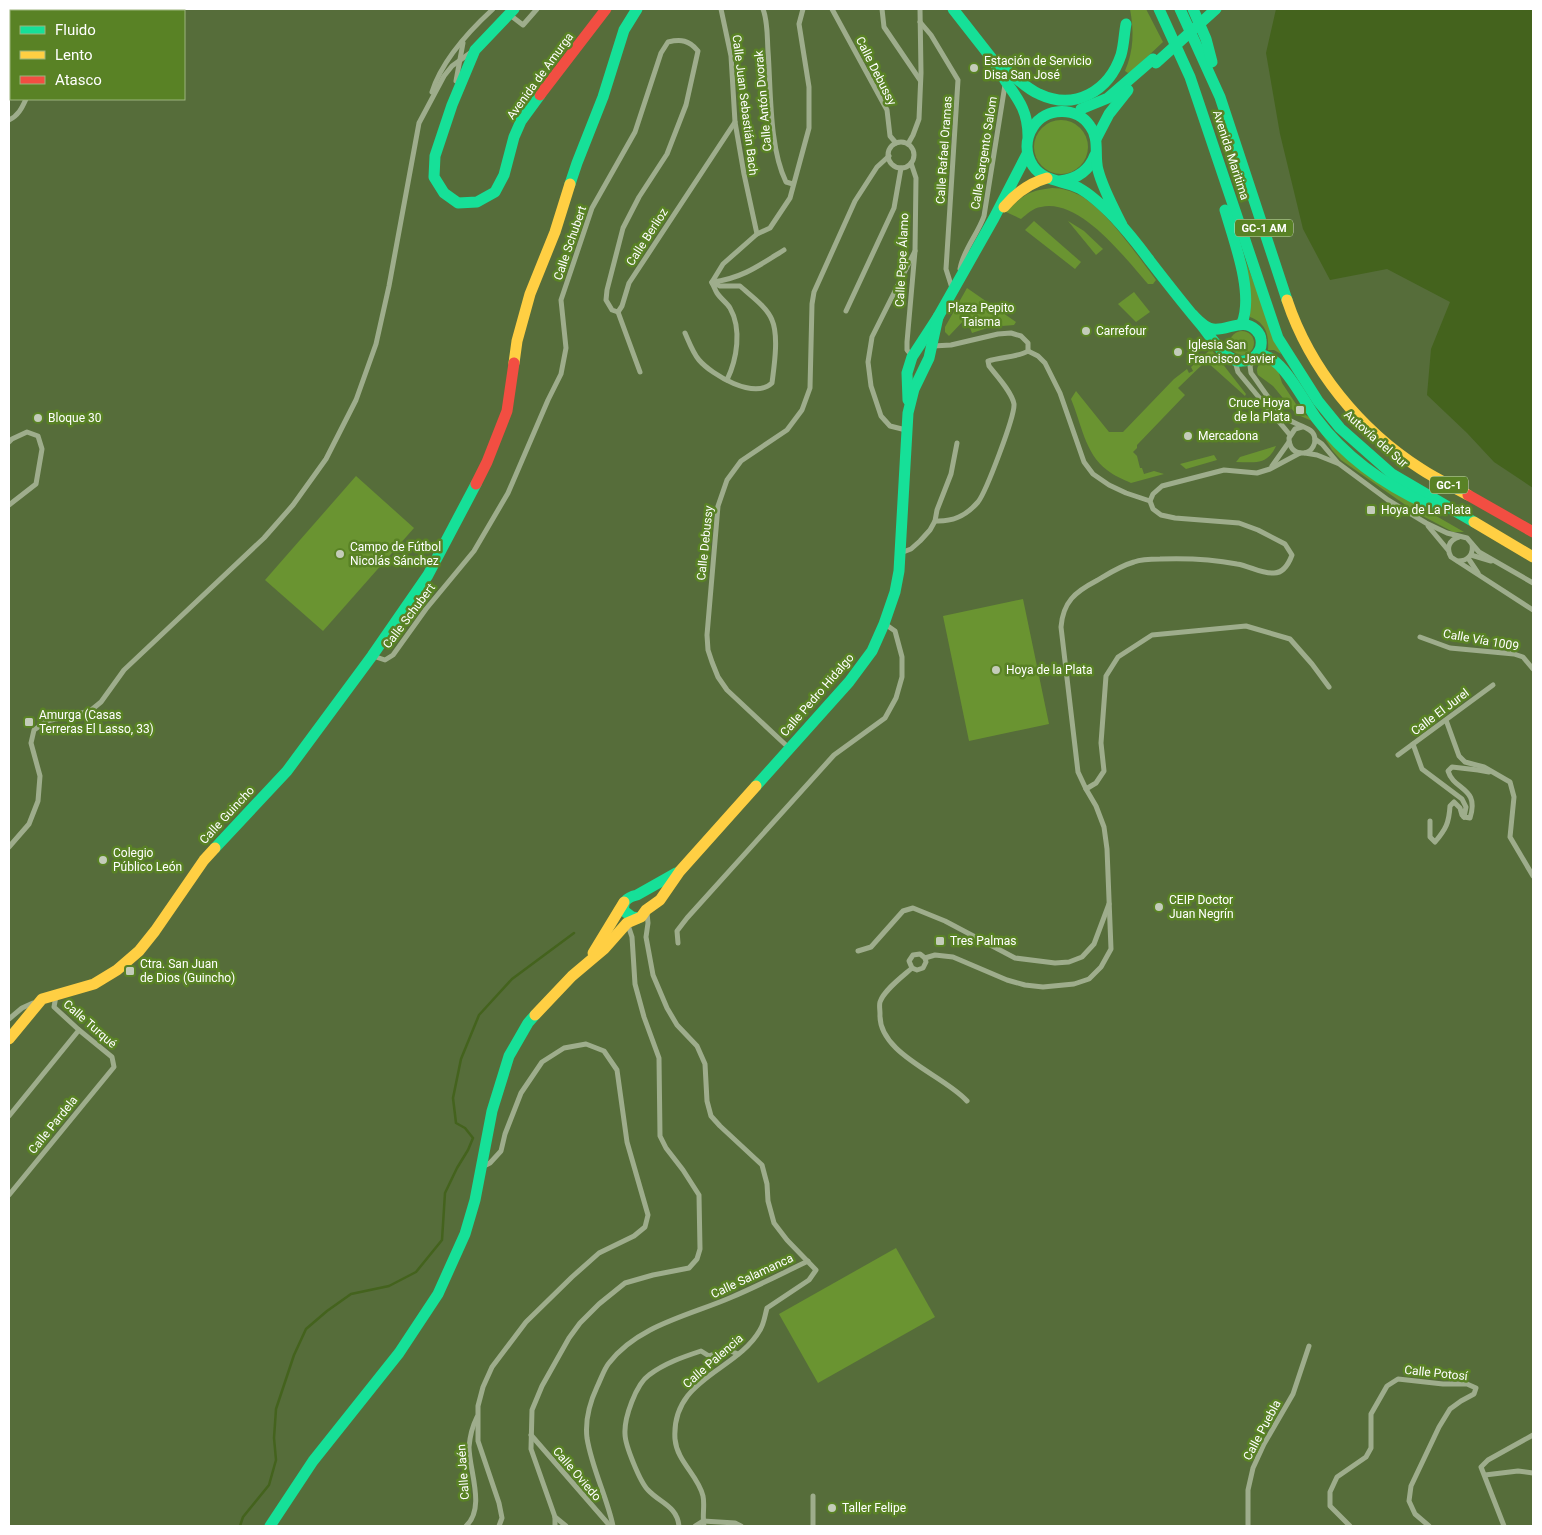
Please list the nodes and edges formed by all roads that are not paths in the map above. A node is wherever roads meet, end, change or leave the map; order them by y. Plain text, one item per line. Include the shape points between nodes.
1 (493, 9) edge
2 (537, 9) edge
3 (606, 9) edge
4 (637, 9) edge
5 (721, 9) edge
6 (763, 9) edge
7 (803, 9) edge
8 (832, 9) edge
9 (882, 9) edge
10 (920, 9) edge
11 (953, 9) edge
12 (1159, 9) edge
13 (1180, 9) edge
14 (1193, 9) edge
15 (1209, 9) edge
16 (1216, 9) edge
17 (512, 12) edge
18 (920, 22) junction
19 (463, 40) junction
20 (474, 50) junction
21 (460, 60) junction
22 (1154, 61) junction
23 (995, 63) junction
24 (444, 76) junction
25 (457, 77) junction
26 (920, 81) junction
27 (1005, 82) junction
28 (1220, 98) junction
29 (26, 100) edge
30 (429, 102) junction
31 (452, 105) junction
32 (1092, 105) junction
33 (1065, 111) junction
34 (9, 120) edge
35 (735, 122) junction
36 (1208, 128) junction
37 (1028, 137) junction
38 (896, 143) junction
39 (908, 144) junction
40 (1097, 144) junction
41 (1027, 154) junction
42 (889, 156) junction
43 (911, 163) junction
44 (901, 168) junction
45 (1047, 178) junction
46 (1058, 181) junction
47 (793, 184) junction
48 (994, 218) junction
49 (1122, 225) junction
50 (757, 234) junction
51 (784, 250) dead end
52 (915, 251) junction
53 (712, 282) junction
54 (956, 285) junction
55 (846, 311) dead end
56 (618, 312) junction
57 (1192, 314) junction
58 (938, 317) junction
59 (1242, 323) junction
60 (1231, 327) junction
61 (685, 333) dead end
62 (934, 334) junction
63 (951, 345) junction
64 (932, 346) junction
65 (1028, 351) junction
66 (913, 354) junction
67 (1256, 356) junction
68 (1314, 356) joint
69 (1230, 357) junction
70 (1296, 367) joint
71 (640, 372) dead end
72 (907, 373) junction
73 (921, 375) junction
74 (727, 380) junction
75 (908, 413) junction
76 (1302, 427) junction
77 (906, 430) junction
78 (1290, 435) junction
79 (1315, 439) junction
80 (9, 442) edge
81 (1289, 442) junction
82 (957, 443) dead end
83 (1302, 453) junction
84 (1338, 463) junction
85 (1270, 469) junction
86 (1150, 501) junction
87 (9, 505) edge
88 (935, 522) junction
89 (1473, 522) junction
90 (1426, 523) junction
91 (1533, 532) edge
92 (1460, 537) junction
93 (1471, 543) junction
94 (1448, 550) junction
95 (900, 553) junction
96 (1470, 557) junction
97 (1533, 557) edge
98 (1458, 561) junction
99 (1496, 563) junction
100 (1478, 573) junction
101 (1533, 583) edge
102 (1533, 610) edge
103 (884, 624) junction
104 (1420, 637) dead end
105 (372, 656) junction
106 (1533, 669) edge
107 (1493, 685) dead end
108 (1328, 687) dead end
109 (1446, 720) junction
110 (1413, 744) junction
111 (789, 748) junction
112 (1398, 755) dead end
113 (1499, 774) junction
114 (1086, 789) junction
115 (1464, 817) junction
116 (1430, 822) dead end
117 (9, 847) edge
118 (680, 871) junction
119 (1533, 876) edge
120 (637, 895) junction
121 (624, 902) junction
122 (1110, 902) junction
123 (646, 910) junction
124 (630, 919) junction
125 (678, 943) dead end
126 (858, 950) dead end
127 (925, 958) junction
128 (584, 966) junction
129 (912, 968) junction
130 (57, 996) junction
131 (42, 999) junction
132 (9, 1019) edge
133 (79, 1030) junction
134 (9, 1039) edge
135 (114, 1067) joint
136 (966, 1101) dead end
137 (9, 1116) edge
138 (481, 1168) junction
139 (9, 1196) edge
140 (808, 1261) junction
141 (1309, 1346) dead end
142 (738, 1354) junction
143 (478, 1415) junction
144 (530, 1434) junction
145 (1533, 1435) edge
146 (1533, 1473) edge
147 (1485, 1475) junction
148 (813, 1496) dead end
149 (555, 1517) junction
150 (704, 1524) edge
151 (270, 1526) edge
152 (466, 1526) edge
153 (499, 1526) edge
154 (555, 1526) edge
155 (566, 1526) edge
156 (612, 1526) edge
157 (679, 1526) edge
158 (695, 1526) edge
159 (741, 1526) edge
160 (812, 1526) edge
161 (1248, 1526) edge
162 (1350, 1526) edge
163 (1429, 1526) edge
164 (1504, 1526) edge

1 - 19 street
2 - 17 street via 523,25
3 - 31 main road, Avenida de Amurga via 521,121 504,175 495,192 477,202 458,203 444,193 434,177 435,156
4 - 105 main road, Calle Guincho via 624,30 604,97 530,294 517,341 507,411 487,462 428,575
5 - 35 street, Calle Juan Sebastián Bach via 731,56
6 - 47 street, Calle Antón Dvorak via 772,122 782,173 786,182
7 - 47 street via 799,24 809,88 809,128
8 - 38 street, Calle Debussy via 887,110 890,136
9 - 26 street via 884,28
10 - 18 street
11 - 23 main road
12 - 36 main road, Avenida Maritima / GC-1 AM via 1190,77
13 - 28 main road, Avenida Maritima / GC-1 AM
14 - 28 main road via 1206,39
15 - 22 main road
16 - 22 main road, bridge
17 - 20 main road, Avenida de Amurga
18 - 26 street
18 - 54 street, Calle Rafael Oramas via 958,80 946,269
19 - 21 street, Avenida de Amurga
19 - 30 street via 437,78
20 - 21 street
20 - 31 main road, Avenida de Amurga
21 - 24 street
21 - 25 street, Avenida de Amurga
22 - 32 main road via 1108,98
22 - 40 main road via 1109,114
23 - 27 main road
23 - 32 main road via 1037,94 1052,100 1076,101 1098,90 1115,69 1121,55 1125,20 1129,42 1121,71
23 - 33 main road via 1026,94
24 - 25 street
24 - 30 street
25 - 31 street, Avenida de Amurga
26 - 39 street via 919,119
27 - 37 main road via 1025,114
27 - 54 street, Calle Sargento Salom via 984,216 961,259
28 - 68 main road, Avenida Maritima / GC-1 AM via 1295,323
29 - 34 street via 19,113
30 - 117 street via 418,123 376,344 356,400 326,459 264,538 124,670 101,702 90,712 47,721 34,730 31,743 40,776 38,801 29,824
32 - 33 main road
33 - 37 main road via 1050,112 1040,118
33 - 40 main road via 1087,121
35 - 50 street, Calle Juan Sebastián Bach
35 - 56 street, Calle Berlioz via 629,283
36 - 59 main road via 1246,300
36 - 70 main road, Avenida Maritima / GC-1 AM via 1278,338
37 - 41 main road
38 - 39 street
38 - 42 street
39 - 43 street via 914,150
40 - 46 main road via 1095,157 1085,172 1077,178
40 - 49 main road via 1097,169
41 - 45 main road via 1031,164
41 - 48 main road, Calle Pedro Hidalgo
42 - 44 street via 894,166
42 - 111 street, Calle Debussy via 877,167 855,201 814,292 810,388 802,410 787,430 741,461 727,480 718,506 708,650 718,677 727,690
43 - 44 street
43 - 52 street, Calle Pepe Álamo via 916,178
44 - 55 street via 894,208
45 - 46 main road
45 - 48 main road, Calle Pedro Hidalgo via 1030,183 1013,196
46 - 49 main road via 1080,188
47 - 50 street via 790,198 770,228
48 - 54 main road, Calle Pedro Hidalgo
49 - 57 main road
50 - 53 street via 723,264
51 - 53 street via 745,274
52 - 66 street, Calle Pepe Álamo via 907,342 907,350
52 - 77 street via 872,337 868,362 871,386 881,416 890,426
53 - 74 street via 736,319 735,356
53 - 74 street via 720,286 740,286 773,321 772,383 768,387 740,387
54 - 58 main road, Calle Pedro Hidalgo
56 - 71 street
56 - 105 street, Calle Schubert via 612,310 606,300 606,290 623,228 666,154 686,105 698,51 679,39 668,42 661,53 635,132 592,208 561,300 566,348 561,374 508,493 474,551 426,609 393,656 385,660
57 - 60 main road via 1210,328
57 - 69 main road
58 - 62 main road, Calle Pedro Hidalgo
58 - 66 main road, Calle Pedro Hidalgo
59 - 60 main road
59 - 67 main road via 1259,332 1261,345
60 - 69 main road via 1224,337 1224,348
61 - 74 street via 699,360
62 - 63 street
62 - 64 main road, Calle Pedro Hidalgo
63 - 64 street
63 - 65 street via 1011,333 1028,343
64 - 66 street
64 - 73 main road, Calle Pedro Hidalgo
65 - 86 street via 1045,363 1060,393 1084,462 1109,485
65 - 88 street via 988,361 988,366 1014,403 1008,432 979,501 962,516 947,522
66 - 72 main road, Calle Pedro Hidalgo
67 - 69 main road via 1246,362
67 - 76 street via 1250,366 1251,373 1287,419
67 - 89 main road via 1265,354 1275,360 1311,412 1348,454 1411,498
68 - 91 main road, Autovía del Sur / GC-1 via 1343,399 1392,448 1421,469
69 - 78 street via 1238,372
70 - 89 main road, Autovía del Sur / GC-1 via 1328,415 1363,449 1392,474
72 - 73 street via 914,377
72 - 75 main road, Calle Pedro Hidalgo
73 - 75 main road, Calle Pedro Hidalgo
75 - 77 main road, Calle Pedro Hidalgo
76 - 78 street
76 - 79 street via 1312,432
77 - 95 main road, Calle Pedro Hidalgo
78 - 81 street
79 - 83 street via 1308,452
79 - 84 street
80 - 87 street via 27,432 38,436 42,449 36,484
81 - 83 street via 1293,449
81 - 85 street
82 - 88 street via 951,474
83 - 84 street
83 - 85 street
84 - 90 street
85 - 86 street via 1256,473 1224,470 1204,474 1162,486
86 - 114 street via 1153,509 1161,515 1239,522 1284,544 1292,555 1287,566 1276,573 1205,559 1134,561 1091,584 1067,604 1062,615 1062,627 1078,772
88 - 95 street via 911,549
89 - 97 main road, Autovía del Sur / GC-1
90 - 92 street
90 - 94 street
92 - 93 street
92 - 94 street via 1450,542
93 - 96 street
93 - 99 street
94 - 98 street
95 - 103 main road, Calle Pedro Hidalgo via 899,571
96 - 98 street
96 - 99 street
96 - 100 street
98 - 100 street
99 - 101 street
100 - 102 street
103 - 111 main road, Calle Pedro Hidalgo via 872,651 849,682
103 - 125 street via 895,631 902,657 902,677 896,698 884,718 834,755 687,918 677,931
104 - 106 street, Calle Vía 1009 via 1450,648 1514,654 1523,657
105 - 130 main road, Calle Guincho via 287,771 204,860 139,952 94,984
107 - 109 street, Calle El Jurel
108 - 114 street via 1290,639 1246,626 1152,635 1118,657 1106,676 1101,743 1104,771 1096,783
109 - 110 street, Calle El Jurel
109 - 113 street via 1459,756 1465,762
110 - 112 street, Calle El Jurel
110 - 115 street via 1422,769 1462,798 1466,807
111 - 118 main road, Calle Pedro Hidalgo
113 - 115 street via 1452,767 1448,771 1471,798 1470,818
113 - 119 street via 1510,782 1514,797 1510,837
114 - 122 street via 1104,827
115 - 116 street via 1454,802 1442,834 1435,842 1430,837
118 - 120 main road
118 - 123 main road via 660,900
120 - 121 main road via 629,896
120 - 123 main road via 646,902
121 - 124 main road via 623,909
121 - 128 main road
122 - 126 street via 1094,944 1082,957 1069,962 1015,958 946,921 913,908 904,911 871,947
122 - 127 street via 1111,949 1101,967 1089,979 1074,984 1025,985 953,957 935,955
123 - 124 main road via 643,915
123 - 140 street, Calle Salamanca via 646,937 653,975 667,1008 677,1025 697,1046 705,1064 711,1116 762,1165 774,1223
124 - 128 main road
124 - 144 street via 635,984 659,1058 660,1136 699,1195 700,1249 689,1268 625,1283 580,1323 542,1386 532,1410
127 - 129 street via 923,968
127 - 129 street via 920,954 913,955 909,961
128 - 138 main road via 528,1023 509,1056 492,1111
129 - 136 street via 880,1002 879,1018 884,1032 909,1060 959,1092
130 - 131 main road, Calle Guincho
130 - 133 street, Calle Turqué via 54,1007
131 - 132 street via 22,1008
131 - 134 main road
133 - 135 street, Calle Turqué via 112,1056
133 - 137 street
135 - 139 street, Calle Pardela
138 - 143 street via 501,1151 521,1093 542,1062 564,1048 586,1044 604,1051 617,1070 627,1142 648,1215 645,1227 599,1253 526,1322 492,1367 483,1387
138 - 151 main road via 466,1234 438,1294 399,1353 313,1461
140 - 142 street, Calle Palencia via 816,1270 809,1280 767,1308 761,1329
140 - 156 street, Calle Salamanca via 733,1297 649,1330 608,1363 588,1413 587,1438
141 - 161 street, Calle Puebla via 1293,1394 1253,1468 1248,1490
142 - 150 street, Calle Palencia via 695,1386 683,1401 676,1419 678,1452 703,1497
142 - 157 street via 728,1350 709,1356 701,1350 647,1375 637,1390 627,1418 624,1435 639,1478 647,1490 676,1512
143 - 152 street, Calle Jaén via 470,1432 469,1448 476,1498 474,1514
143 - 153 street via 478,1441 499,1503 502,1518
144 - 149 street via 531,1449
144 - 156 street, Calle Oviedo
145 - 147 street via 1488,1460 1481,1467
146 - 147 street via 1518,1471
147 - 164 street
148 - 160 street
149 - 154 street
149 - 155 street
150 - 158 street
150 - 159 street via 734,1523
162 - 163 street, Calle Potosí via 1330,1506 1330,1492 1337,1477 1366,1457 1371,1448 1370,1414 1386,1386 1398,1379 1466,1384 1476,1388 1474,1394 1450,1409 1411,1486 1408,1501 1415,1514

